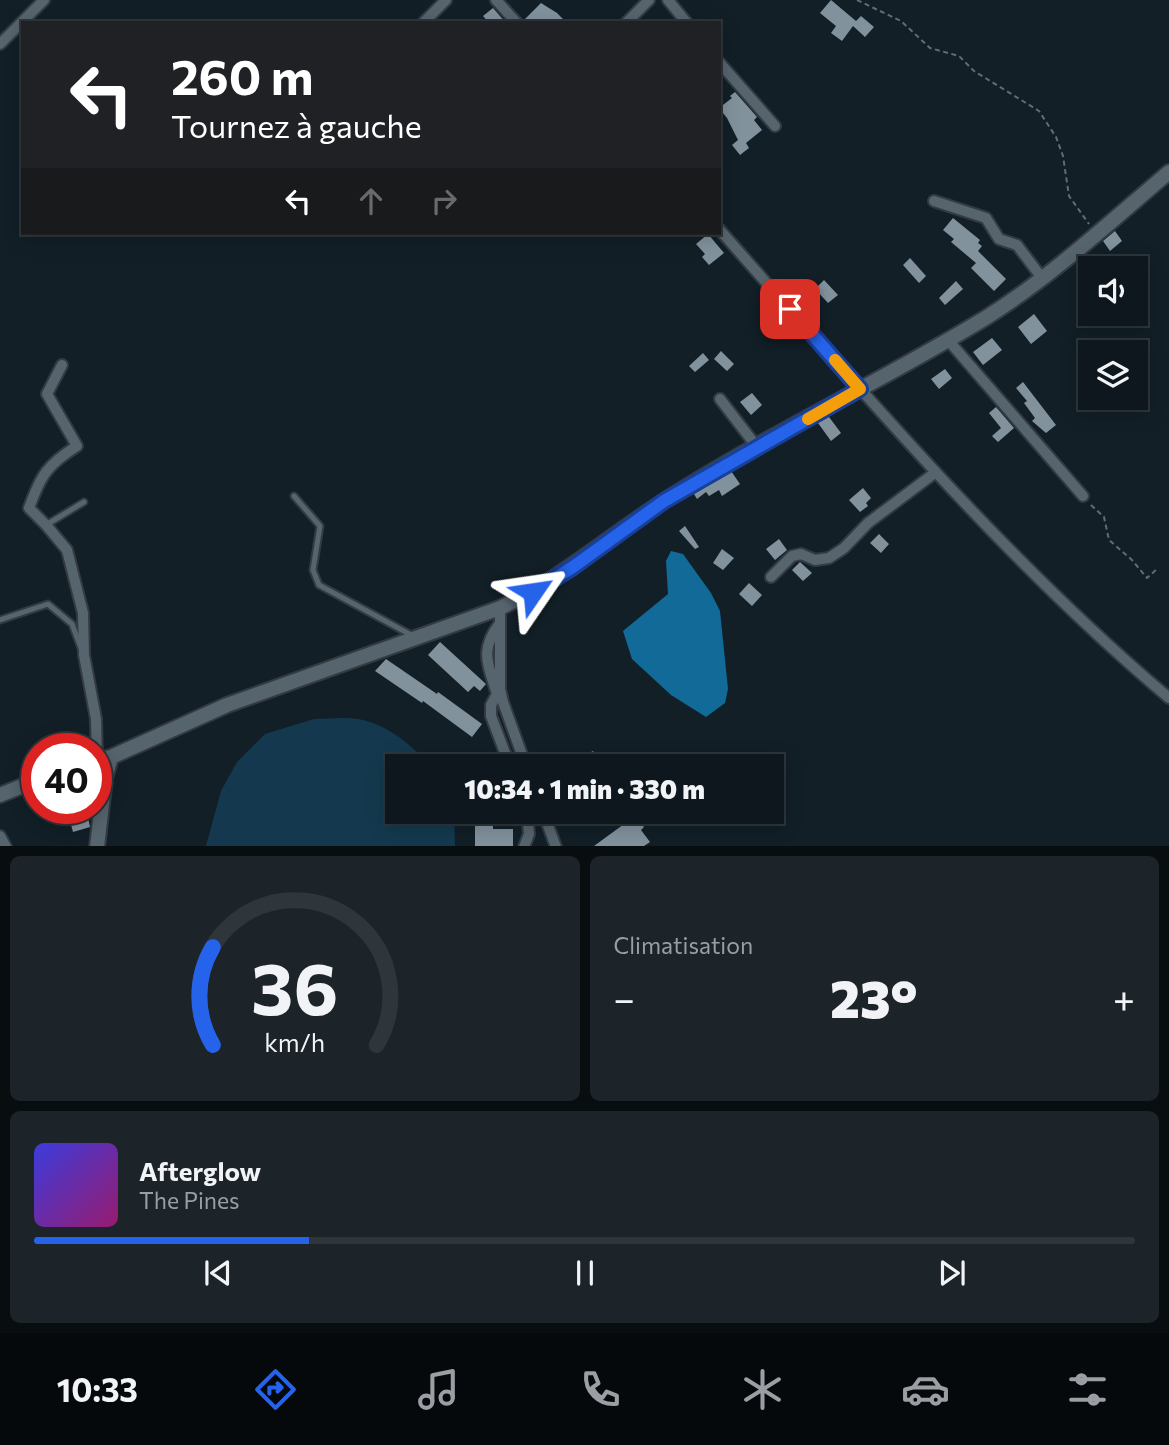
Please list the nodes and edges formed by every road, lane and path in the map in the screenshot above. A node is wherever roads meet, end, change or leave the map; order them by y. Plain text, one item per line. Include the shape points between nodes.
1 (44, 0) edge
2 (446, 0) edge
3 (496, 0) edge
4 (649, 0) edge
5 (668, 0) edge
6 (857, 0) edge
7 (23, 21) edge
8 (425, 21) edge
9 (515, 21) edge
10 (628, 21) edge
11 (685, 21) edge
12 (21, 23) edge
13 (0, 44) edge
14 (721, 64) edge
15 (775, 126) dead end
16 (1169, 172) edge
17 (934, 201) dead end
18 (721, 231) edge
19 (1096, 233) junction
20 (1042, 278) junction
21 (948, 340) junction
22 (62, 365) dead end
23 (860, 389) junction
24 (720, 399) dead end
25 (757, 447) junction
26 (936, 472) junction
27 (295, 496) dead end
28 (1083, 496) joint
29 (84, 502) dead end
30 (46, 525) junction
31 (1157, 569) dead end
32 (771, 577) dead end
33 (500, 608) junction
34 (0, 620) edge
35 (416, 638) junction
36 (83, 655) junction
37 (500, 695) junction
38 (1169, 698) edge
39 (98, 733) edge
40 (112, 754) edge
41 (505, 754) edge
42 (522, 754) edge
43 (21, 786) edge
44 (0, 795) edge
45 (100, 824) edge
46 (528, 824) edge
47 (547, 824) edge
48 (0, 836) edge
49 (6, 846) edge
50 (97, 846) edge
51 (524, 846) edge
52 (556, 846) edge

1 - 7 street
2 - 8 street
3 - 9 street
4 - 10 street
5 - 11 street
6 - 19 path via 901,21 930,48 959,56 974,71 1038,111 1056,137 1069,196
12 - 13 street
14 - 15 street
16 - 19 street
17 - 20 street via 986,218 999,239 1017,245
18 - 23 street
19 - 20 street
20 - 21 street
21 - 23 street
21 - 28 street
22 - 30 street via 47,394 77,446 58,458 37,487 29,508
23 - 25 street
23 - 26 street
24 - 25 street
25 - 33 street via 664,501 573,567
26 - 32 street via 829,558 792,556
26 - 38 street via 1046,588
27 - 35 lane via 320,526 313,570 319,585
28 - 31 path via 1104,517 1110,540 1147,578
29 - 30 lane
30 - 36 street via 67,550 83,613
33 - 35 street
33 - 37 street
34 - 36 lane via 48,604 72,624
35 - 40 street via 227,705
36 - 39 street
37 - 41 street via 491,705 491,716
37 - 42 street
43 - 44 street
45 - 50 street
46 - 51 street
47 - 52 street
48 - 49 street

